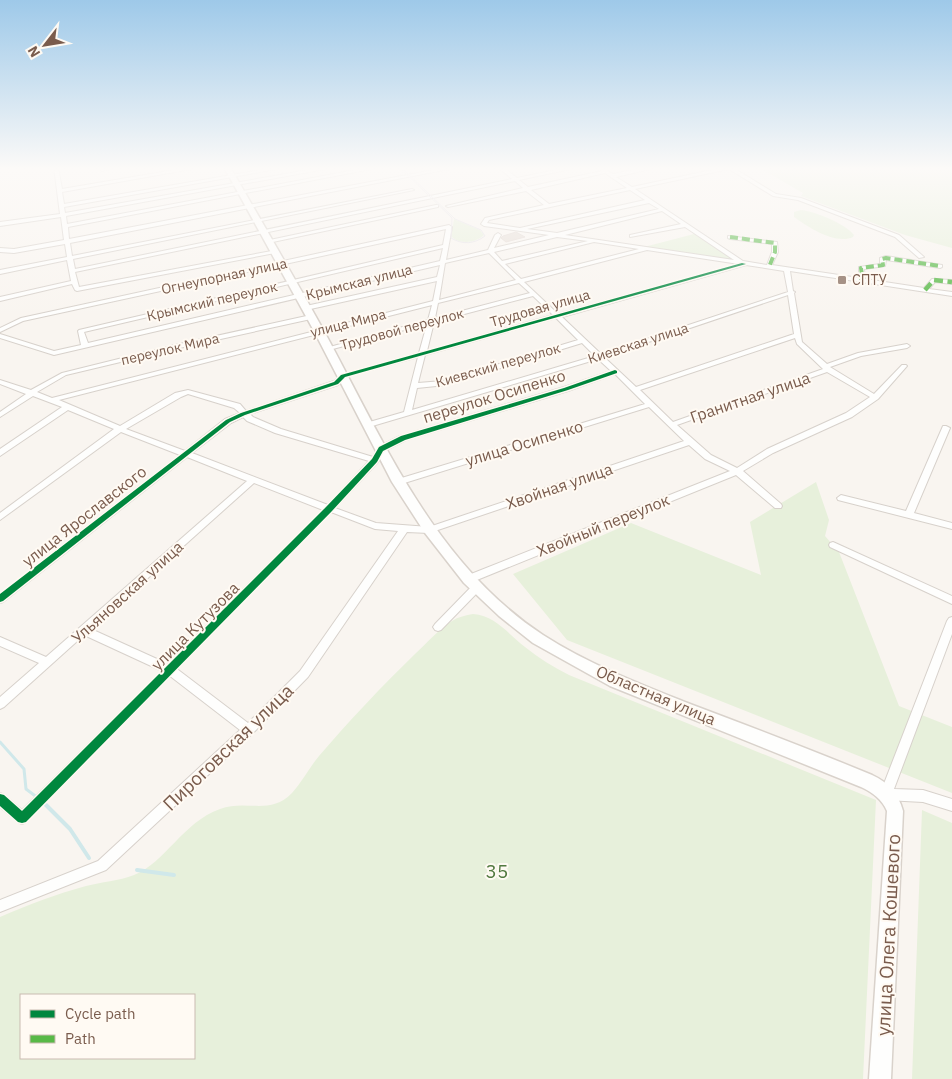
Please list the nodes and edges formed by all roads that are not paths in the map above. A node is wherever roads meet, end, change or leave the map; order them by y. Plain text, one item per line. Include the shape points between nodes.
1 (47, 217) edge
2 (64, 217) edge
3 (97, 217) edge
4 (194, 217) edge
5 (255, 217) edge
6 (325, 217) edge
7 (349, 217) edge
8 (372, 217) edge
9 (494, 217) edge
10 (575, 217) edge
11 (630, 217) edge
12 (673, 217) edge
13 (849, 217) edge
14 (0, 224) edge
15 (484, 224) junction
16 (685, 225) junction
17 (65, 226) junction
18 (518, 230) junction
19 (498, 234) junction
20 (554, 235) junction
21 (266, 236) junction
22 (632, 236) dead end
23 (730, 237) dead end
24 (67, 241) junction
25 (596, 241) junction
26 (446, 246) junction
27 (645, 249) junction
28 (0, 250) edge
29 (490, 251) junction
30 (921, 257) dead end
31 (70, 260) junction
32 (443, 262) junction
33 (501, 263) junction
34 (281, 264) junction
35 (744, 264) junction
36 (940, 266) dead end
37 (769, 267) junction
38 (787, 270) junction
39 (72, 271) junction
40 (0, 272) edge
41 (441, 278) junction
42 (519, 280) junction
43 (862, 281) junction
44 (74, 282) junction
45 (292, 282) junction
46 (952, 282) edge
47 (926, 290) junction
48 (792, 292) junction
49 (534, 294) junction
50 (952, 294) edge
51 (0, 299) edge
52 (436, 301) junction
53 (306, 307) junction
54 (558, 316) junction
55 (430, 322) junction
56 (0, 330) edge
57 (319, 331) junction
58 (797, 335) junction
59 (0, 336) edge
60 (582, 341) junction
61 (85, 346) junction
62 (908, 346) dead end
63 (329, 348) junction
64 (54, 353) joint
65 (421, 355) junction
66 (598, 357) junction
67 (904, 366) dead end
68 (827, 368) junction
69 (615, 372) junction
70 (344, 376) junction
71 (0, 382) edge
72 (414, 386) junction
73 (634, 390) junction
74 (33, 394) junction
75 (875, 397) junction
76 (52, 400) junction
77 (649, 405) junction
78 (67, 407) junction
79 (243, 414) junction
80 (407, 414) junction
81 (0, 415) edge
82 (369, 425) junction
83 (671, 425) junction
84 (946, 428) dead end
85 (120, 429) junction
86 (690, 442) junction
87 (0, 453) edge
88 (186, 454) junction
89 (378, 454) junction
90 (737, 471) junction
91 (253, 480) junction
92 (398, 482) junction
93 (841, 498) dead end
94 (778, 506) dead end
95 (329, 509) junction
96 (908, 515) junction
97 (0, 517) edge
98 (952, 526) edge
99 (405, 528) junction
100 (429, 530) junction
101 (833, 545) dead end
102 (473, 583) junction
103 (0, 599) edge
104 (952, 600) edge
105 (952, 621) edge
106 (438, 628) dead end
107 (85, 630) junction
108 (0, 641) edge
109 (47, 662) junction
110 (171, 670) junction
111 (0, 704) edge
112 (248, 730) junction
113 (886, 794) junction
114 (0, 798) edge
115 (952, 805) edge
116 (0, 906) edge
117 (880, 1079) edge

1 - 14 street
2 - 17 street
3 - 17 street
4 - 24 street
5 - 21 main road, Областная улица
6 - 21 street
7 - 21 street
8 - 21 street
9 - 15 street via 487,219
10 - 18 street
11 - 20 street, Крымская улица
12 - 16 street
13 - 30 street via 897,236
15 - 18 street
15 - 19 street
16 - 22 street
16 - 35 street
17 - 24 street
18 - 19 street
18 - 20 street
19 - 29 street
20 - 25 street
20 - 29 street, Крымская улица
21 - 31 street
21 - 34 main road, Областная улица
21 - 39 street
21 - 44 street via 77,289
23 - 37 street via 775,243
24 - 28 street via 14,251
24 - 31 street
25 - 27 street
25 - 33 street
26 - 32 street
26 - 34 street, Огнеупорная улица via 449,227
26 - 45 street, Крымский переулок
27 - 35 street
27 - 42 street, улица Мира
29 - 32 street, Крымская улица
29 - 33 street
31 - 39 street
31 - 40 street
32 - 41 street
32 - 53 street, Крымская улица
33 - 42 street
34 - 45 main road, Областная улица
34 - 56 street, Огнеупорная улица via 26,319
35 - 37 street
35 - 54 street, Трудовая улица
36 - 43 street via 886,258 882,259 883,266 861,268
37 - 38 street
38 - 43 street
38 - 48 street
39 - 44 street
41 - 52 street
41 - 53 street
42 - 49 street
42 - 52 street, улица Мира
43 - 47 street
44 - 51 street
45 - 53 main road, Областная улица
45 - 61 street, Крымский переулок via 81,331
46 - 47 street via 934,280
47 - 50 street
48 - 58 street
48 - 66 street, Киевская улица
49 - 54 street
49 - 55 street, Трудовой переулок
52 - 55 street
52 - 57 street, улица Мира
53 - 57 main road, Областная улица
53 - 61 street, Крымская улица
53 - 74 street, переулок Мира via 176,347 64,374
54 - 60 street
54 - 65 street, Трудовая улица
55 - 63 street, Трудовой переулок
55 - 65 street
57 - 63 main road, Областная улица
57 - 76 street, улица Мира
58 - 68 street via 799,343
58 - 73 street
59 - 64 street
60 - 66 street
60 - 72 street, Киевский переулок via 444,383
61 - 64 street, Крымская улица
62 - 68 street, Гранитная улица via 860,354
63 - 70 main road, Областная улица
65 - 70 street, Трудовая улица
65 - 72 street
66 - 69 street
66 - 80 street, Киевская улица
67 - 75 street, Хвойный переулок
68 - 75 street
68 - 83 street, Гранитная улица
69 - 73 street
69 - 89 street, переулок Осипенко via 403,438
70 - 79 street, Трудовая улица via 336,383
70 - 82 main road, Областная улица
71 - 74 street
72 - 80 street
73 - 77 street
74 - 76 street
74 - 81 street, переулок Мира
75 - 90 street, Хвойный переулок via 849,415 770,451
76 - 78 street
77 - 83 street
77 - 92 street, улица Осипенко
78 - 85 street
78 - 87 street
79 - 85 street via 237,406 188,392
79 - 88 street, улица Ярославского via 228,420
79 - 89 street via 278,431
80 - 82 street, Киевская улица
82 - 89 main road, Областная улица
83 - 86 street
84 - 96 street
85 - 88 street
85 - 97 street
86 - 90 street via 708,457
86 - 100 street, Хвойная улица
88 - 91 street
88 - 103 street, улица Ярославского
89 - 92 main road, Областная улица
89 - 95 street, улица Кутузова
90 - 94 street
90 - 102 street, Хвойный переулок
91 - 95 street
91 - 107 street, Ульяновская улица
92 - 100 main road, Областная улица
93 - 96 street
95 - 99 street via 375,526
95 - 110 street, улица Кутузова
96 - 98 street
99 - 100 street
99 - 112 street, Пироговская улица via 304,674
100 - 102 main road, Областная улица
101 - 104 street
102 - 106 street
102 - 113 main road, Областная улица via 538,638 616,681 866,780
105 - 113 street
107 - 109 street, Ульяновская улица
107 - 110 street
108 - 109 street
109 - 111 street, Ульяновская улица
110 - 112 street
110 - 114 street, улица Кутузова via 22,818
112 - 116 street, Пироговская улица via 102,866
113 - 115 street via 923,796
113 - 117 main road, улица Олега Кошевого via 895,811

